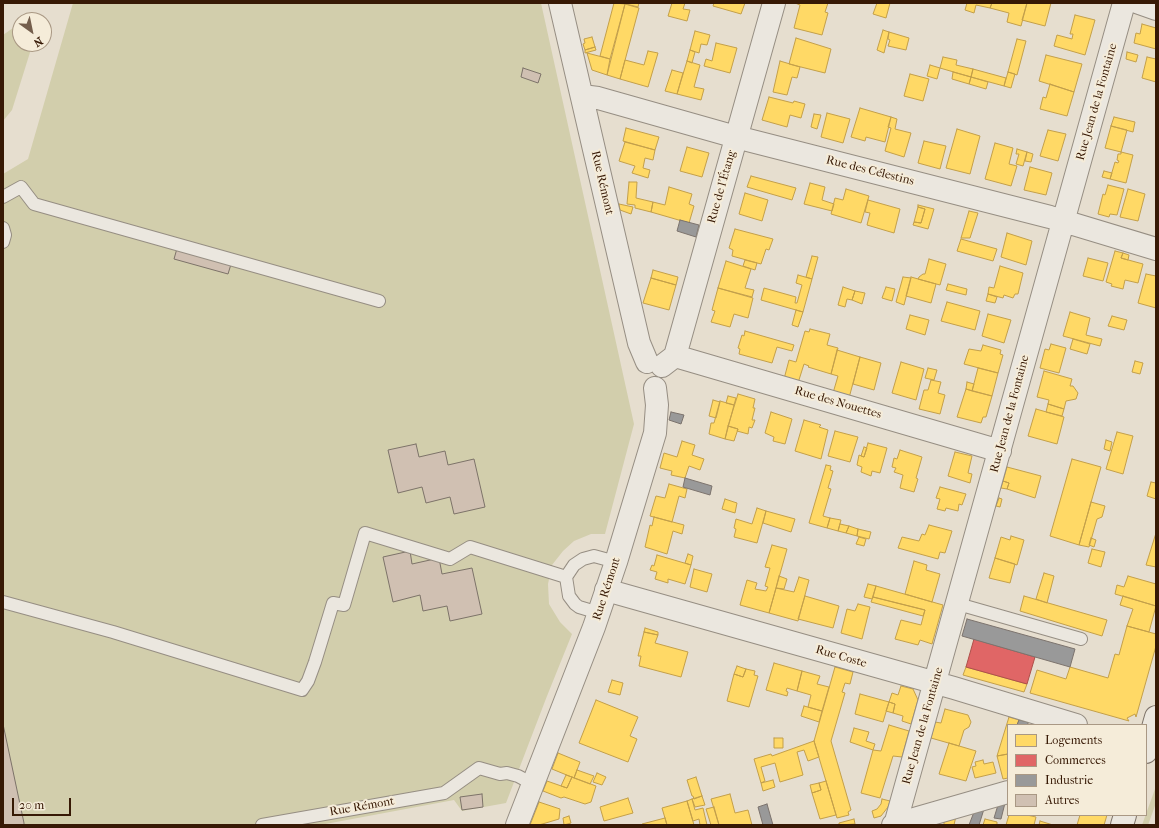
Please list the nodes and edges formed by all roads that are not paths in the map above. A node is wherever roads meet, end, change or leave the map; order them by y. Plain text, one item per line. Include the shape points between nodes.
1 (560, 3) edge
2 (774, 3) edge
3 (1124, 3) edge
4 (1139, 3) edge
5 (1156, 9) edge
6 (582, 96) junction
7 (736, 137) junction
8 (3, 197) edge
9 (1063, 221) junction
10 (3, 228) edge
11 (3, 242) edge
12 (1156, 249) edge
13 (379, 301) dead end
14 (662, 361) junction
15 (1000, 451) junction
16 (616, 562) junction
17 (566, 577) junction
18 (606, 590) junction
19 (3, 602) edge
20 (958, 604) junction
21 (599, 613) junction
22 (1081, 639) dead end
23 (936, 683) junction
24 (1156, 717) edge
25 (1073, 724) edge
26 (1148, 749) edge
27 (533, 784) junction
28 (1007, 792) edge
29 (262, 825) edge
30 (518, 825) edge
31 (895, 825) edge

1 - 6 street, Rue Rémont
2 - 7 street, Rue de l'Étang
3 - 9 street, Rue Jean de la Fontaine
4 - 5 street
6 - 7 street, Rue des Célestins via 598,98
6 - 14 street, Rue Rémont via 639,343
7 - 9 street, Rue des Célestins
7 - 14 street, Rue de l'Étang
8 - 13 lane via 21,187 34,204
9 - 12 street, Rue des Célestins
9 - 15 street, Rue Jean de la Fontaine
10 - 11 lane
14 - 15 street, Rue des Nouettes
14 - 16 street, Rue Rémont via 641,368 639,372 644,386 655,388 655,433
15 - 20 street, Rue Jean de la Fontaine
16 - 17 lane via 594,556 583,559 574,565
16 - 18 street, Rue Rémont
17 - 19 lane via 470,547 450,559 365,533 344,605 333,603 313,668 302,690 113,632
17 - 21 lane via 569,596 574,604
18 - 21 street, Rue Rémont
18 - 23 street, Rue Coste
20 - 22 lane
20 - 23 street, Rue Jean de la Fontaine
21 - 27 street, Rue Rémont
23 - 25 street, Rue Coste
23 - 31 street, Rue Jean de la Fontaine
24 - 26 street
27 - 29 lane, Rue Rémont via 512,774 500,774 479,768 444,793
27 - 30 street, Rue Rémont
28 - 31 street

